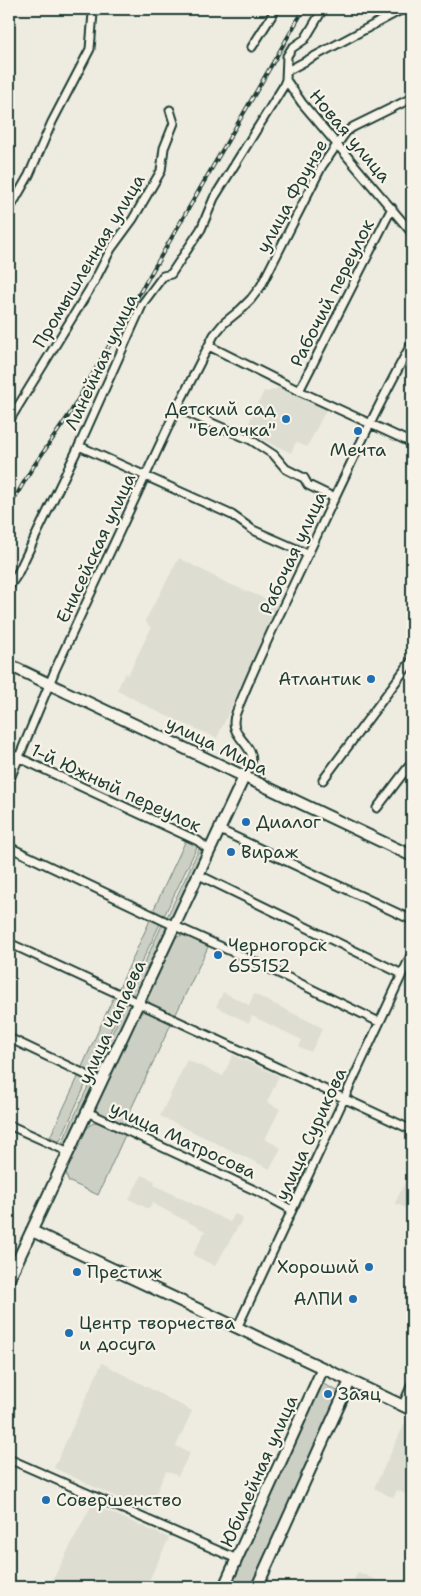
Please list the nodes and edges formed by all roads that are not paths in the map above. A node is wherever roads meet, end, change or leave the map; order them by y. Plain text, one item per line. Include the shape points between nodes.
1 (91, 9) edge
2 (276, 9) edge
3 (323, 9) edge
4 (402, 9) edge
5 (252, 47) dead end
6 (287, 71) junction
7 (286, 80) junction
8 (412, 98) edge
9 (170, 110) dead end
10 (337, 144) junction
11 (392, 208) junction
12 (9, 210) edge
13 (412, 230) edge
14 (216, 331) joint
15 (412, 343) edge
16 (208, 346) junction
17 (300, 391) junction
18 (177, 408) junction
19 (9, 421) edge
20 (373, 425) junction
21 (412, 443) edge
22 (79, 446) junction
23 (146, 476) junction
24 (335, 498) junction
25 (308, 554) junction
26 (9, 587) edge
27 (412, 660) edge
28 (9, 665) edge
29 (50, 684) junction
30 (9, 753) edge
31 (252, 757) junction
32 (261, 757) dead end
33 (19, 759) junction
34 (412, 762) edge
35 (244, 778) junction
36 (9, 780) edge
37 (322, 780) dead end
38 (377, 808) dead end
39 (220, 830) junction
40 (9, 847) edge
41 (210, 851) junction
42 (412, 856) edge
43 (199, 875) junction
44 (412, 920) edge
45 (175, 926) junction
46 (9, 943) edge
47 (412, 953) edge
48 (402, 974) junction
49 (139, 1002) junction
50 (379, 1022) junction
51 (9, 1038) edge
52 (101, 1082) junction
53 (344, 1098) junction
54 (87, 1112) junction
55 (9, 1125) edge
56 (412, 1130) edge
57 (69, 1152) junction
58 (292, 1210) junction
59 (32, 1230) junction
60 (9, 1279) edge
61 (237, 1328) junction
62 (323, 1368) junction
63 (350, 1381) junction
64 (412, 1384) edge
65 (407, 1408) edge
66 (9, 1459) edge
67 (237, 1560) junction
68 (224, 1587) edge
69 (257, 1587) edge

1 - 12 street via 90,49
2 - 5 street
3 - 6 street, Линейная улица via 305,39 287,56
4 - 6 street
6 - 7 street, Линейная улица
7 - 10 street, Новая улица
7 - 22 street, Линейная улица via 214,198 201,229 171,274 163,276 143,303
8 - 10 street, улица Фрунзе via 353,127
9 - 19 street, Промышленная улица via 174,123 164,148 161,171
10 - 11 street, Новая улица
10 - 14 street, улица Фрунзе via 322,166 261,286 246,305
11 - 13 street, Новая улица
11 - 17 street, Рабочий переулок
14 - 16 street, Енисейская улица
15 - 20 street, Рабочая улица
16 - 17 street
16 - 18 street, Енисейская улица
17 - 20 street
18 - 23 street, Енисейская улица
18 - 24 street via 251,440 274,455 286,469 304,478 308,485
20 - 21 street
20 - 24 street, Рабочая улица
22 - 23 street
22 - 26 street, Линейная улица
23 - 25 street
23 - 29 street, Енисейская улица
24 - 25 street, Рабочая улица
25 - 31 street, Рабочая улица via 235,716 234,730
27 - 37 street
28 - 29 main road, улица Мира
29 - 33 street, Енисейская улица
29 - 35 main road, улица Мира
30 - 33 street, 1-й Южный переулок
31 - 32 street
31 - 35 street
33 - 36 street, Енисейская улица
33 - 41 street, 1-й Южный переулок via 198,841
34 - 38 street
35 - 39 main road, улица Чапаева
35 - 42 main road, улица Мира
39 - 41 main road, улица Чапаева
39 - 44 street
40 - 45 street
41 - 43 main road, улица Чапаева
43 - 45 main road, улица Чапаева
43 - 48 street
45 - 49 main road, улица Чапаева
45 - 50 street
46 - 49 street
47 - 48 street, улица Сурикова
48 - 50 street, улица Сурикова
49 - 52 main road, улица Чапаева
49 - 53 street
50 - 53 street, улица Сурикова
51 - 52 street
52 - 54 main road, улица Чапаева
53 - 56 street
53 - 58 street, улица Сурикова
54 - 57 main road, улица Чапаева
54 - 58 street, улица Матросова
55 - 57 street
57 - 59 main road, улица Чапаева
58 - 61 street, улица Сурикова
59 - 60 main road, улица Чапаева
59 - 61 main road
61 - 62 main road
62 - 63 main road
62 - 67 main road, Юбилейная улица
63 - 65 main road
63 - 69 main road
64 - 65 street
66 - 67 street
67 - 68 main road, Юбилейная улица

